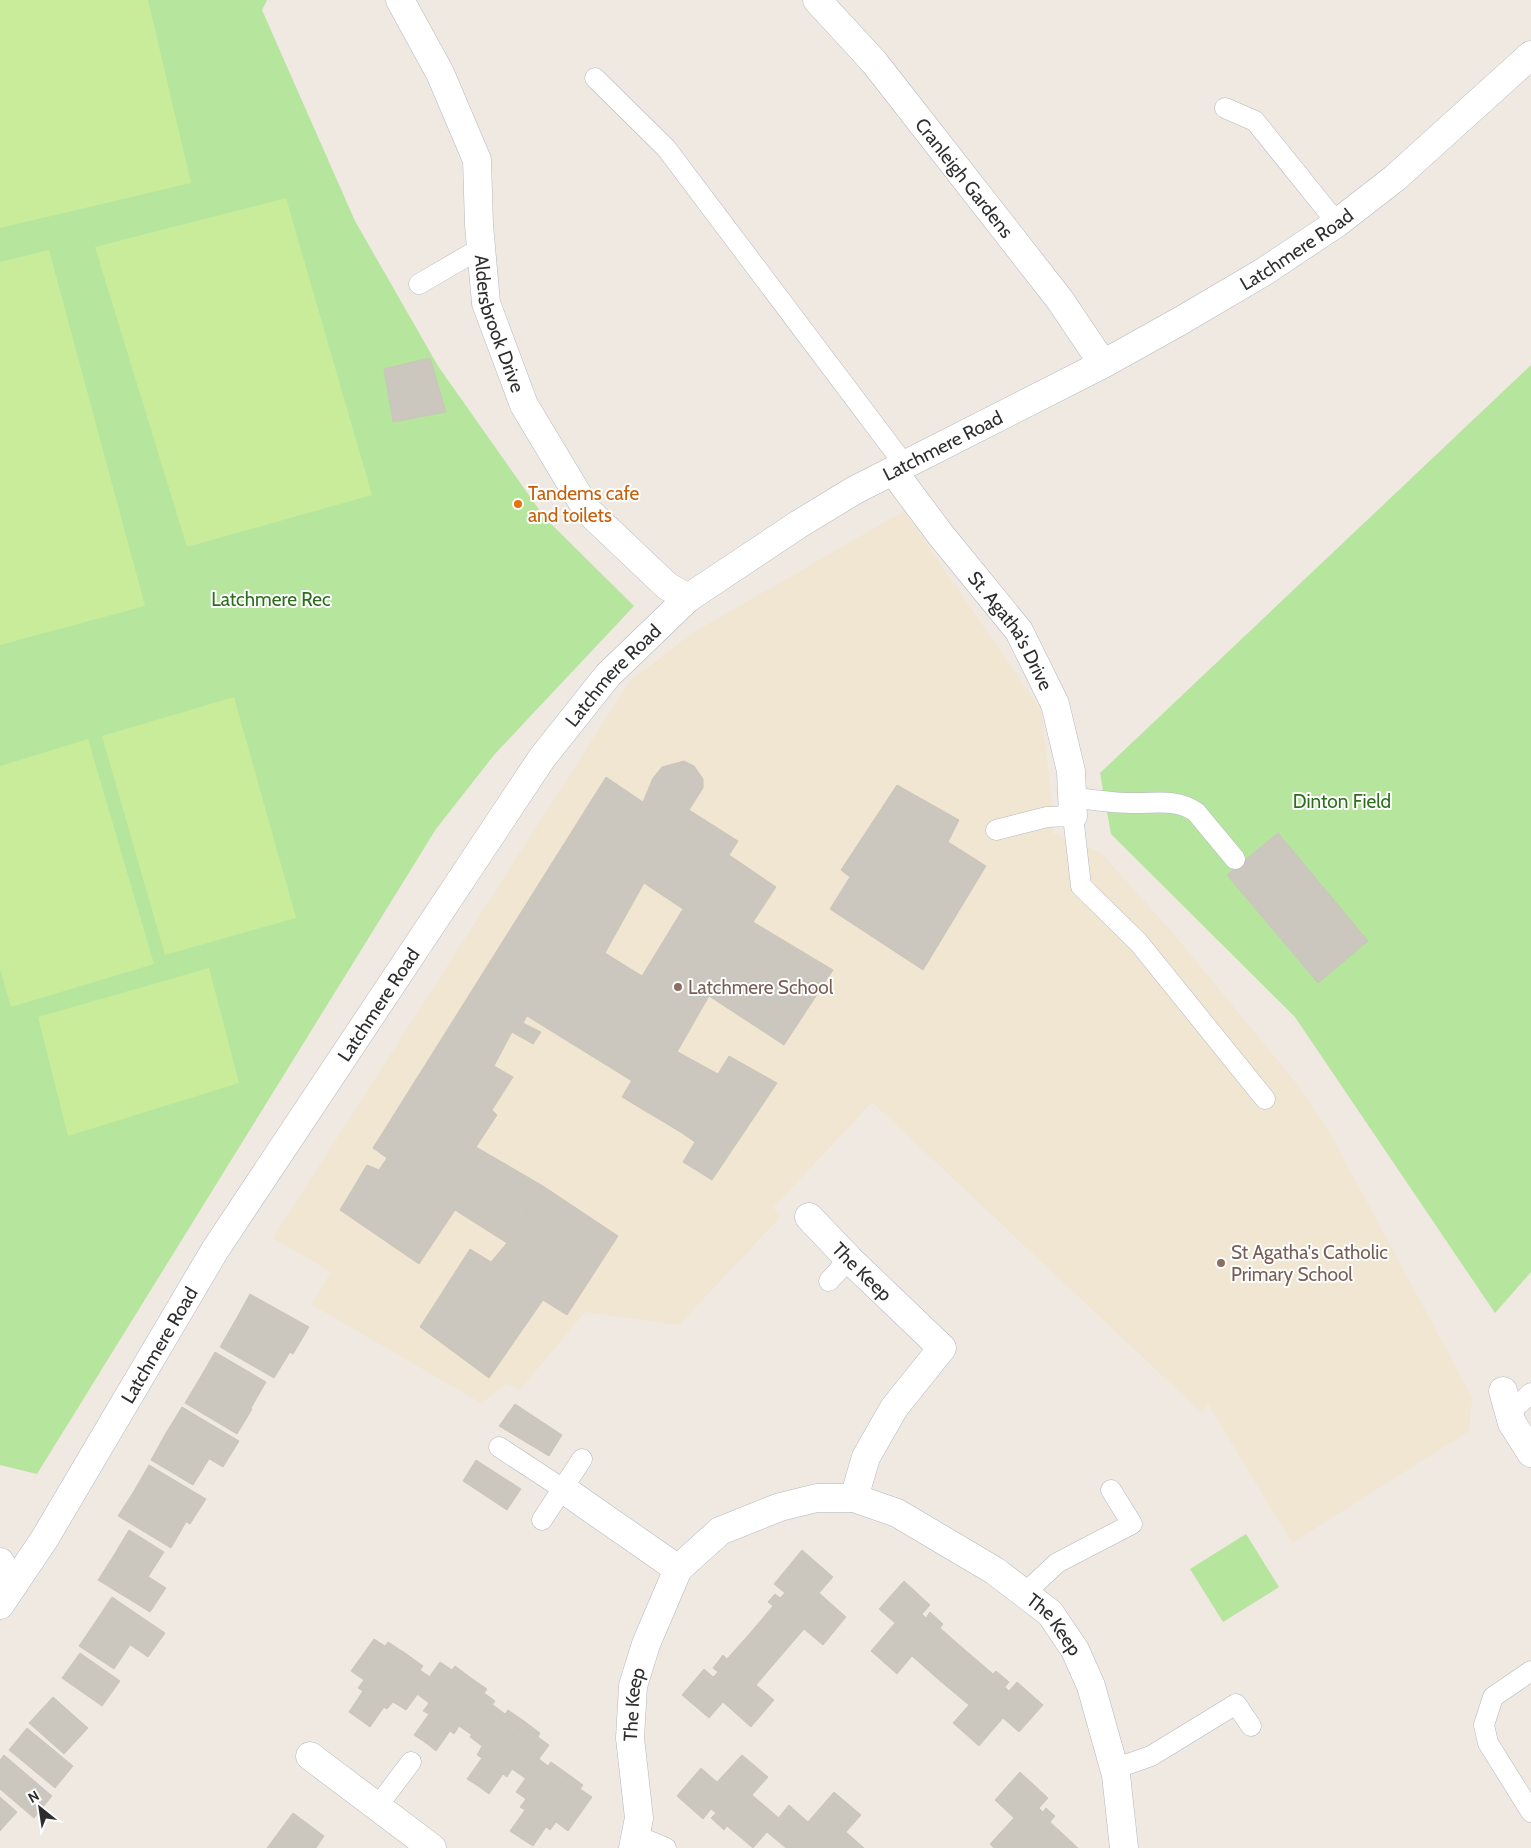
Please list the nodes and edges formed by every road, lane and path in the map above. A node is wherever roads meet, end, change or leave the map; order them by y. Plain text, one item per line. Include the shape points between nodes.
1 (400, 0) edge
2 (817, 0) edge
3 (1531, 55) edge
4 (595, 78) dead end
5 (1225, 108) dead end
6 (1338, 223) junction
7 (481, 248) junction
8 (419, 284) dead end
9 (1103, 364) junction
10 (898, 468) junction
11 (688, 598) junction
12 (1073, 806) junction
13 (996, 830) dead end
14 (1235, 859) dead end
15 (1265, 1099) dead end
16 (809, 1217) dead end
17 (849, 1259) junction
18 (829, 1281) dead end
19 (1531, 1393) edge
20 (1506, 1402) joint
21 (499, 1447) dead end
22 (1531, 1453) edge
23 (582, 1458) dead end
24 (563, 1489) junction
25 (1112, 1490) dead end
26 (854, 1498) junction
27 (542, 1520) dead end
28 (678, 1569) junction
29 (5, 1584) edge
30 (1025, 1593) junction
31 (1531, 1670) edge
32 (1251, 1726) dead end
33 (310, 1756) dead end
34 (411, 1762) dead end
35 (1114, 1769) junction
36 (376, 1807) junction
37 (1531, 1812) edge
38 (634, 1842) edge
39 (432, 1848) edge
40 (666, 1848) edge
41 (1124, 1848) edge

1 - 7 street, Aldersbrook Drive via 440,73 477,160
2 - 9 street, Cranleigh Gardens via 880,70 1060,300
3 - 6 street, Latchmere Road via 1395,178
4 - 10 lane via 666,148
5 - 6 lane via 1255,121
6 - 9 street, Latchmere Road via 1265,271
7 - 8 lane
7 - 11 street, Aldersbrook Drive via 486,303 524,405 587,510 667,586
9 - 10 street, Latchmere Road
10 - 11 street, Latchmere Road via 799,524
10 - 12 street, St. Agatha's Drive via 940,534 1019,631 1055,704 1070,772
11 - 29 street, Latchmere Road via 608,675 542,758 215,1250 45,1538
12 - 13 lane via 1047,817
12 - 14 lane via 1170,803 1188,806
12 - 15 lane via 1081,886 1139,944
16 - 17 street, The Keep
17 - 18 lane
17 - 26 street, The Keep via 942,1348 894,1408 866,1457
19 - 20 lane
20 - 22 street via 1512,1423
21 - 24 lane
23 - 24 lane
24 - 27 lane
24 - 28 street
25 - 30 lane via 1132,1524 1057,1564
26 - 28 street, The Keep via 817,1498 780,1507 720,1530
26 - 30 street, The Keep via 896,1513 995,1571
28 - 38 street, The Keep via 646,1644 633,1686 630,1738 639,1818
30 - 35 street, The Keep via 1050,1613 1075,1650 1091,1686
31 - 37 lane via 1493,1697 1484,1725 1488,1743
32 - 35 lane via 1236,1704 1151,1756
33 - 36 street
34 - 36 lane
35 - 41 street, The Keep
36 - 39 street
38 - 40 lane

